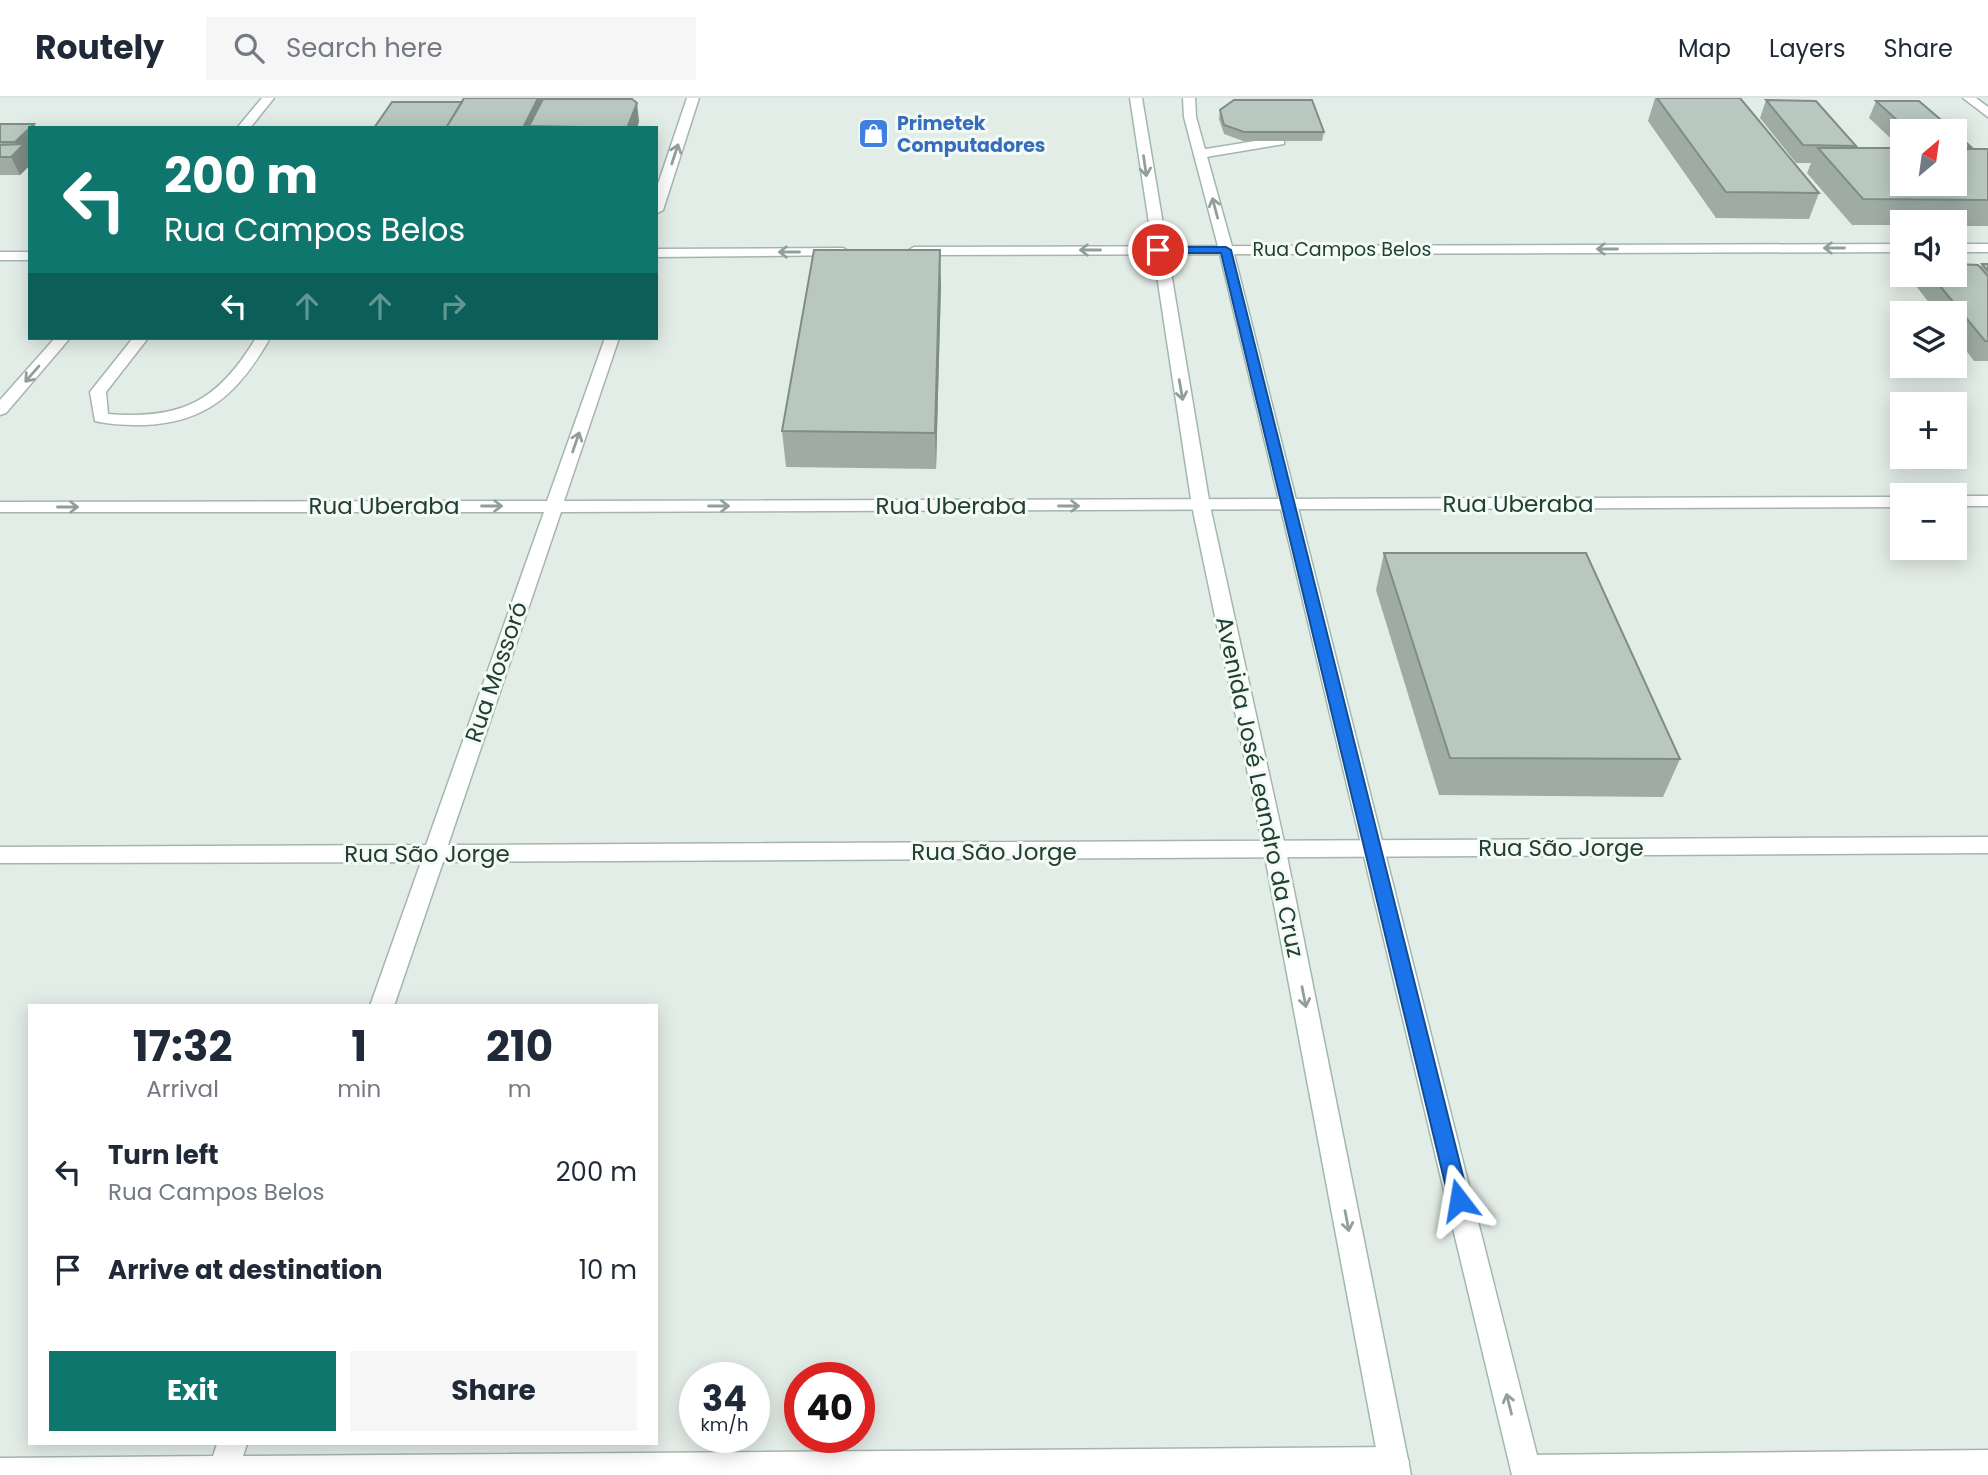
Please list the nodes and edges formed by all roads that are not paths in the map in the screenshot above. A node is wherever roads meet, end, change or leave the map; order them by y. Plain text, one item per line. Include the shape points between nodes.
1 (268, 98) edge
2 (693, 98) edge
3 (1136, 98) edge
4 (1189, 98) edge
5 (1969, 98) edge
6 (1988, 113) edge
7 (245, 126) edge
8 (1280, 141) edge
9 (1200, 154) junction
10 (658, 204) edge
11 (1890, 248) edge
12 (1967, 248) edge
13 (1988, 248) edge
14 (1158, 250) junction
15 (1226, 250) junction
16 (851, 251) edge
17 (893, 251) edge
18 (658, 253) edge
19 (0, 256) edge
20 (28, 256) edge
21 (61, 340) edge
22 (139, 340) edge
23 (262, 340) edge
24 (611, 340) edge
25 (0, 410) edge
26 (1967, 501) edge
27 (1988, 501) edge
28 (1890, 502) edge
29 (553, 506) junction
30 (1201, 506) junction
31 (1287, 506) junction
32 (0, 507) edge
33 (1988, 845) edge
34 (1371, 849) junction
35 (1276, 851) junction
36 (434, 853) junction
37 (0, 855) edge
38 (383, 1004) edge
39 (225, 1463) edge
40 (1988, 1465) edge
41 (1395, 1468) edge
42 (0, 1473) edge
43 (1526, 1473) edge

1 - 7 street
10 -> 2 street
3 -> 14 street, Avenida José Leandro da Cruz
4 - 9 street
5 - 6 street
8 - 9 street
15 -> 9 street
11 -> 15 street, Rua Campos Belos
12 - 13 street
14 - 15 street, Rua Campos Belos
14 -> 17 street, Rua Campos Belos
14 -> 30 street, Avenida José Leandro da Cruz
15 - 31 street
16 -> 18 street
19 - 20 street
21 -> 25 street
22 - 23 street via 98,392 101,418 132,422 172,418 213,402 249,366
29 -> 24 street, Rua Mossoró
26 - 27 street
28 - 31 street, Rua Uberaba
29 -> 30 street, Rua Uberaba
32 -> 29 street, Rua Uberaba
29 - 36 street, Rua Mossoró
30 - 31 street, Rua Uberaba
30 - 35 street, Avenida José Leandro da Cruz
31 - 34 street
33 - 34 street, Rua São Jorge
34 - 35 street, Rua São Jorge
43 -> 34 street
35 - 36 street, Rua São Jorge
35 -> 41 street, Avenida José Leandro da Cruz
36 - 37 street, Rua São Jorge
36 - 38 street, Rua Mossoró
39 - 41 street
39 - 42 street
40 - 43 street

